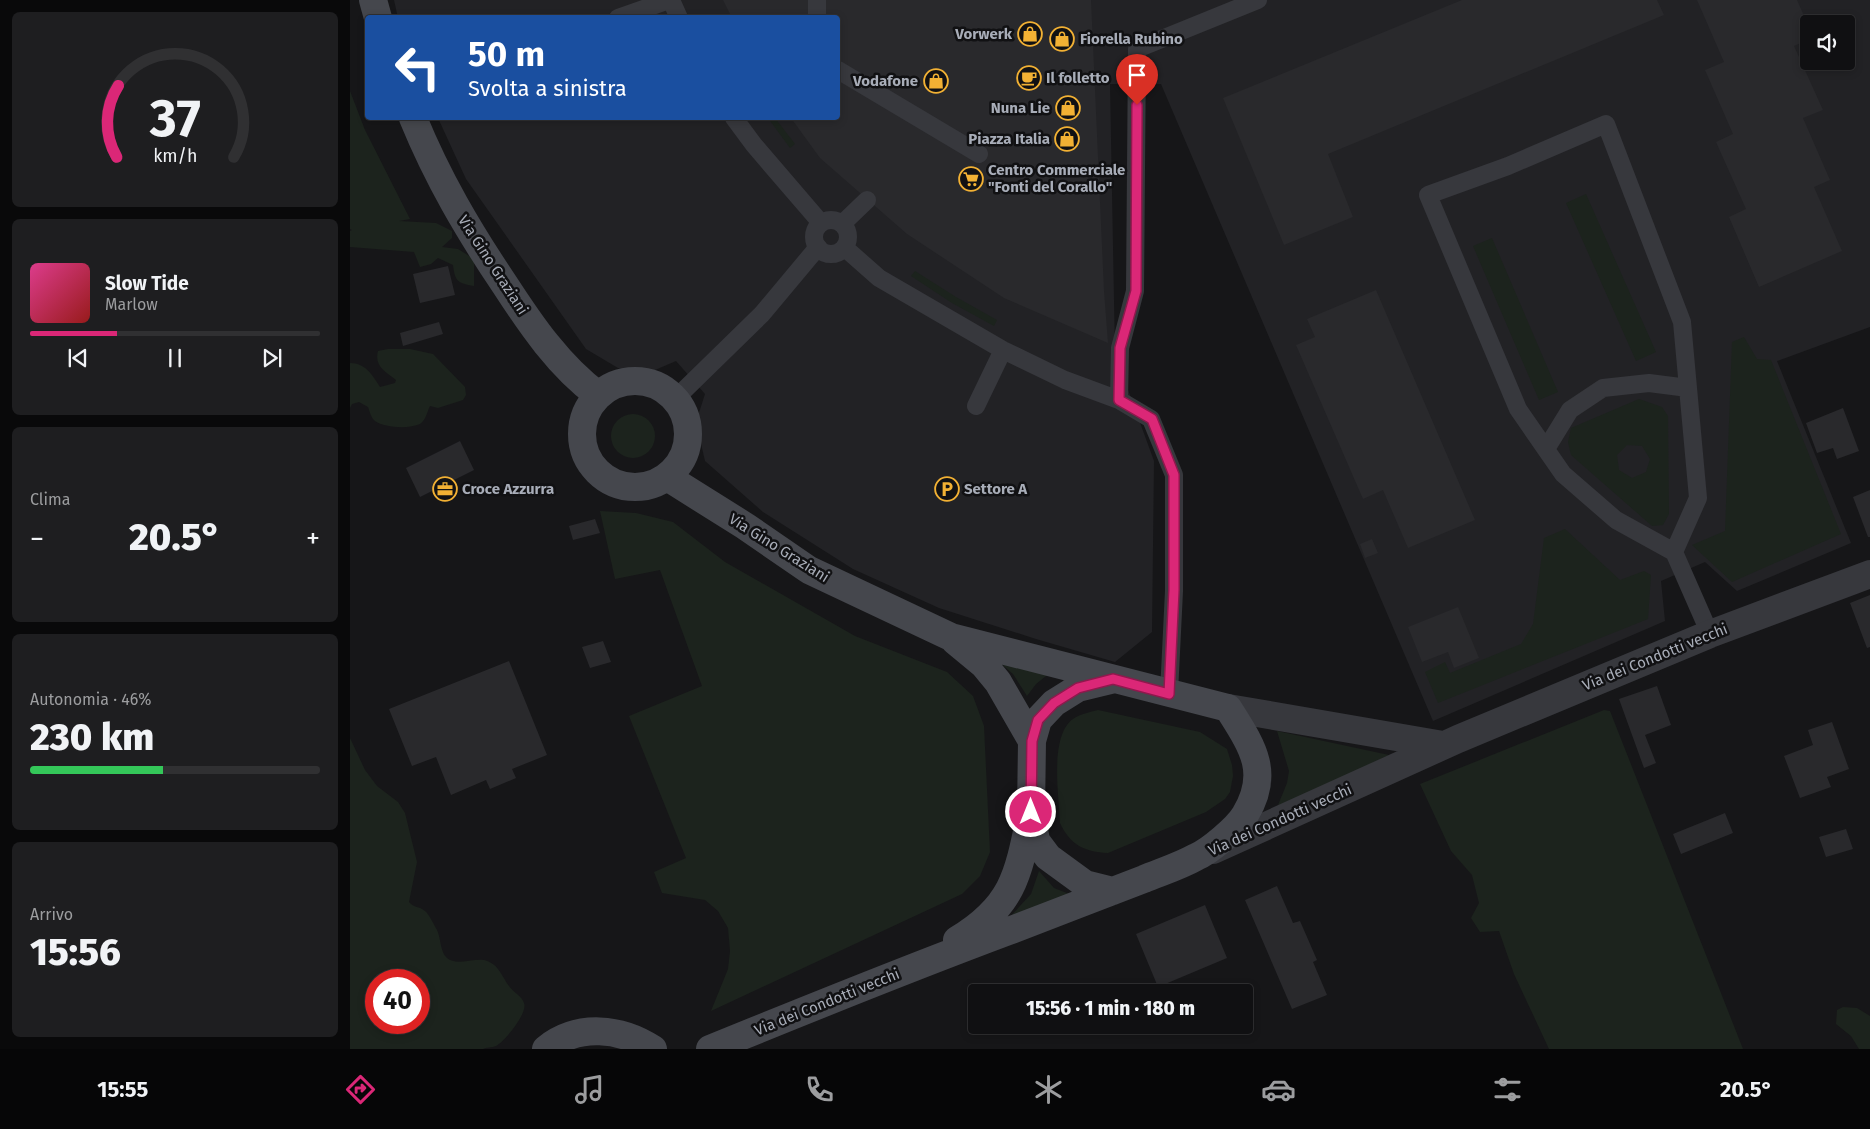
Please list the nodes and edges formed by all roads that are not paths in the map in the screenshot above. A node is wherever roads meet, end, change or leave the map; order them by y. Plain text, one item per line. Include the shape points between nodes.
1 (373, 0) edge
2 (670, 0) edge
3 (817, 0) edge
4 (1258, 0) edge
5 (377, 15) edge
6 (627, 15) edge
7 (678, 15) edge
8 (817, 15) edge
9 (840, 71) edge
10 (414, 120) edge
11 (735, 120) edge
12 (979, 154) dead end
13 (867, 200) dead end
14 (821, 223) junction
15 (842, 224) junction
16 (818, 247) junction
17 (845, 248) junction
18 (1003, 350) junction
19 (1688, 388) junction
20 (598, 396) junction
21 (675, 399) junction
22 (1119, 400) junction
23 (976, 406) dead end
24 (1546, 449) junction
25 (667, 477) junction
26 (1674, 552) junction
27 (1870, 574) edge
28 (1710, 634) junction
29 (950, 637) junction
30 (1113, 679) junction
31 (1169, 694) junction
32 (1228, 708) junction
33 (1032, 741) junction
34 (1443, 745) junction
35 (1031, 812) junction
36 (1198, 857) junction
37 (1113, 891) junction
38 (915, 966) junction
39 (546, 1049) edge
40 (653, 1049) edge
41 (710, 1049) edge

1 - 5 street
2 - 6 lane
2 - 7 lane
3 - 8 lane
4 - 22 lane via 1137,49 1136,291 1120,348
9 - 12 lane
10 - 20 street, Via Gino Graziani via 457,209 533,328 568,369
11 - 14 lane
13 - 15 lane
14 - 15 lane via 832,220
14 - 16 lane via 815,232
15 - 17 lane via 848,238
16 - 17 lane via 826,254
16 - 21 lane via 762,314
17 - 18 lane via 880,278
18 - 22 lane via 1065,380
18 - 23 lane
19 - 24 lane via 1648,383 1603,388 1570,410
19 - 24 lane via 1682,322 1606,124 1508,166 1428,195 1518,409
19 - 26 lane via 1698,498
20 - 21 street via 612,386 629,381 646,382 662,388
20 - 25 street via 582,425 582,442 587,458 597,472 609,481 638,488
21 - 25 street via 684,414 688,431 686,448 679,464
22 - 31 lane via 1152,419 1174,475 1174,590
24 - 26 lane via 1563,474 1616,520
25 - 29 street, Via Gino Graziani via 809,570
26 - 28 lane
27 - 28 street, Via dei Condotti vecchi
28 - 34 street, Via dei Condotti vecchi
29 - 30 street, Via Gino Graziani
29 - 33 street, Via Gino Graziani via 984,665 998,682
30 - 31 street, Via Gino Graziani
30 - 33 street via 1078,688 1054,703 1038,720
31 - 32 street, Via Gino Graziani
32 - 34 street
32 - 36 street, Via dei Condotti vecchi via 1245,736 1259,776 1254,797 1244,816
33 - 35 street
34 - 36 street, Via dei Condotti vecchi
35 - 37 street via 1036,841 1048,857 1085,884
35 - 38 street, Via dei Condotti vecchi via 1016,876 997,909 968,934
36 - 37 street, Via dei Condotti vecchi
37 - 38 street, Via dei Condotti vecchi
38 - 41 street, Via dei Condotti vecchi
39 - 40 street via 577,1034 601,1031 625,1035

